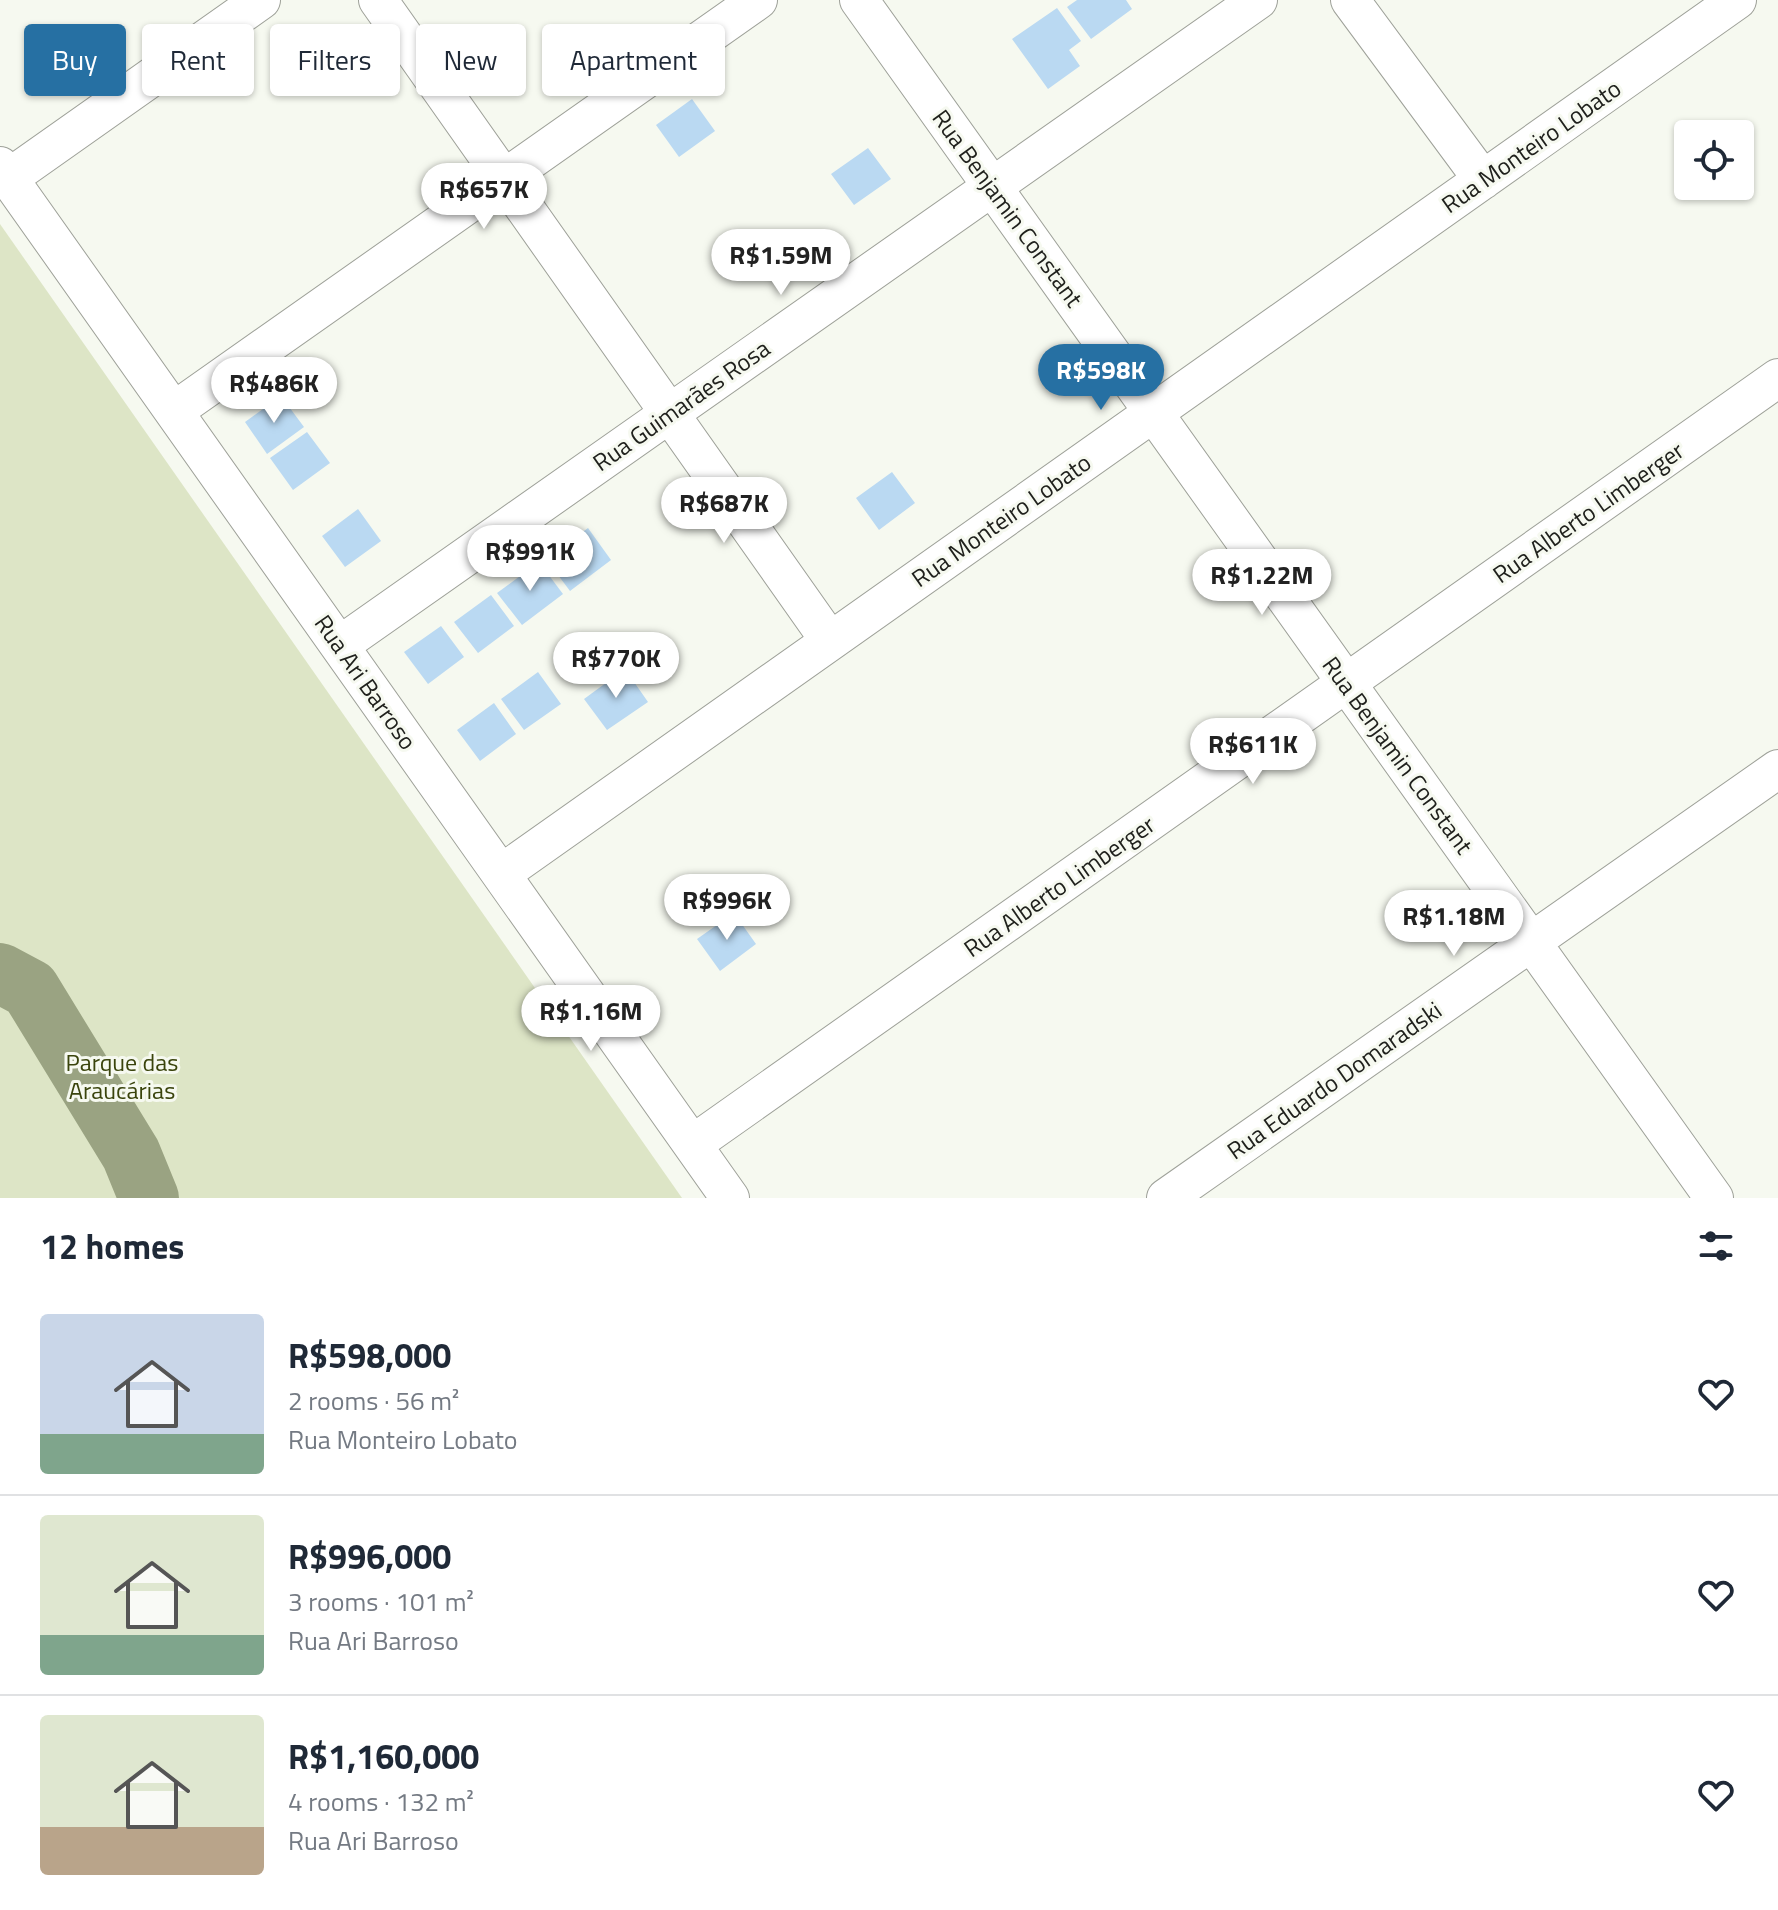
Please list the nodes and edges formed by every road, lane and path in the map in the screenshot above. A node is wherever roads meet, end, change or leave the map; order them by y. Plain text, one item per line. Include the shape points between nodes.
1 (261, 0) edge
2 (378, 0) edge
3 (758, 0) edge
4 (859, 0) edge
5 (1258, 0) edge
6 (1350, 0) edge
7 (1737, 0) edge
8 (4, 172) edge
9 (504, 179) junction
10 (1483, 180) junction
11 (992, 186) junction
12 (1778, 378) edge
13 (174, 411) junction
14 (669, 413) junction
15 (1154, 413) junction
16 (830, 641) junction
17 (340, 645) junction
18 (1347, 683) junction
19 (1778, 769) edge
20 (501, 874) junction
21 (1531, 942) junction
22 (693, 1144) junction
23 (1210, 1186) edge
24 (730, 1198) edge
25 (1166, 1198) edge
26 (1714, 1198) edge

1 - 8 street
2 - 9 street
3 - 9 street
4 - 11 street, Rua Benjamin Constant
5 - 11 street, Rua Guimarães Rosa
6 - 10 street
7 - 10 street, Rua Monteiro Lobato
8 - 13 street, Rua Ari Barroso
9 - 13 street
9 - 14 street
10 - 15 street, Rua Monteiro Lobato
11 - 14 street, Rua Guimarães Rosa
11 - 15 street, Rua Benjamin Constant
12 - 18 street, Rua Alberto Limberger
13 - 17 street, Rua Ari Barroso
14 - 16 street
14 - 17 street, Rua Guimarães Rosa
15 - 16 street, Rua Monteiro Lobato
15 - 18 street, Rua Benjamin Constant
16 - 20 street, Rua Monteiro Lobato
17 - 20 street, Rua Ari Barroso
18 - 21 street, Rua Benjamin Constant
18 - 22 street, Rua Alberto Limberger
19 - 21 street, Rua Eduardo Domaradski
20 - 22 street, Rua Ari Barroso
21 - 23 street, Rua Eduardo Domaradski
21 - 26 street, Rua Benjamin Constant
22 - 24 street, Rua Ari Barroso
23 - 25 street, Rua Eduardo Domaradski

